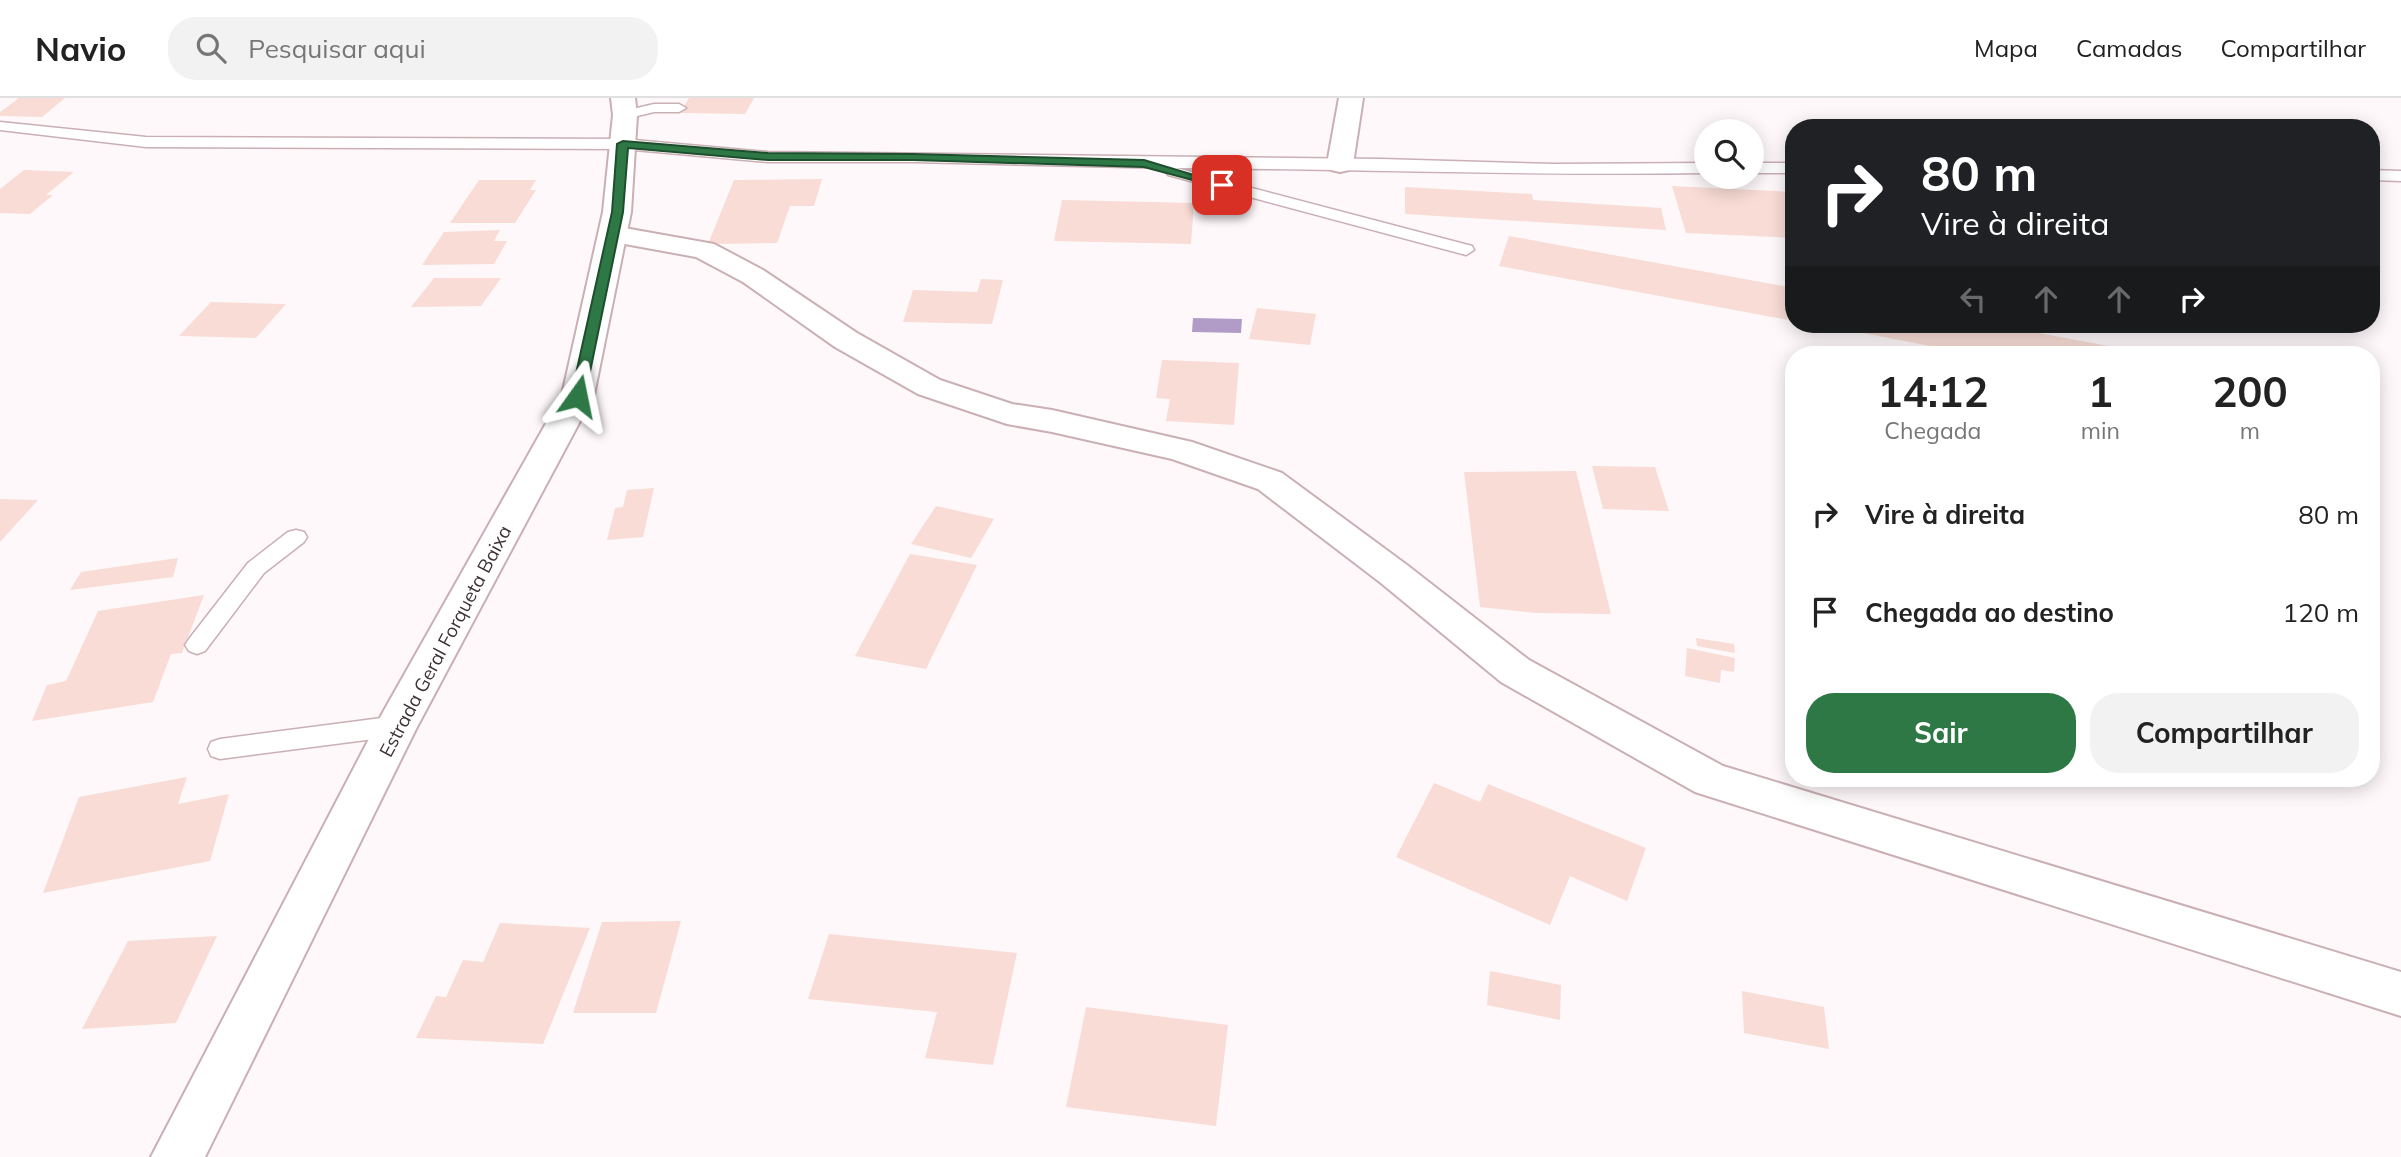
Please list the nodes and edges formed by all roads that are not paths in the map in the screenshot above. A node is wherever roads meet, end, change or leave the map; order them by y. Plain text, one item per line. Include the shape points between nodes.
1 (1351, 98) edge
2 (679, 108) dead end
3 (624, 119) edge
4 (0, 126) edge
5 (1144, 163) junction
6 (1340, 164) junction
7 (1694, 168) edge
8 (1764, 168) edge
9 (1785, 168) edge
10 (2380, 175) edge
11 (2401, 176) edge
12 (613, 234) junction
13 (1465, 250) dead end
14 (296, 537) dead end
15 (197, 645) dead end
16 (397, 726) junction
17 (220, 749) dead end
18 (2401, 994) edge
19 (177, 1157) edge

1 - 6 street
2 - 3 lane via 654,108
3 - 4 lane via 146,142
3 - 5 lane via 768,157
3 - 12 street, Estrada Geral Forqueta Baixa
5 - 6 lane
5 - 13 lane
6 - 7 lane
8 - 9 lane
10 - 11 lane
12 - 16 street, Estrada Geral Forqueta Baixa via 578,396
12 - 18 street via 704,250 929,387 1007,414 1180,450 1270,481 1515,671 1710,780
14 - 15 lane via 256,568
16 - 17 lane
16 - 19 street, Estrada Geral Forqueta Baixa

